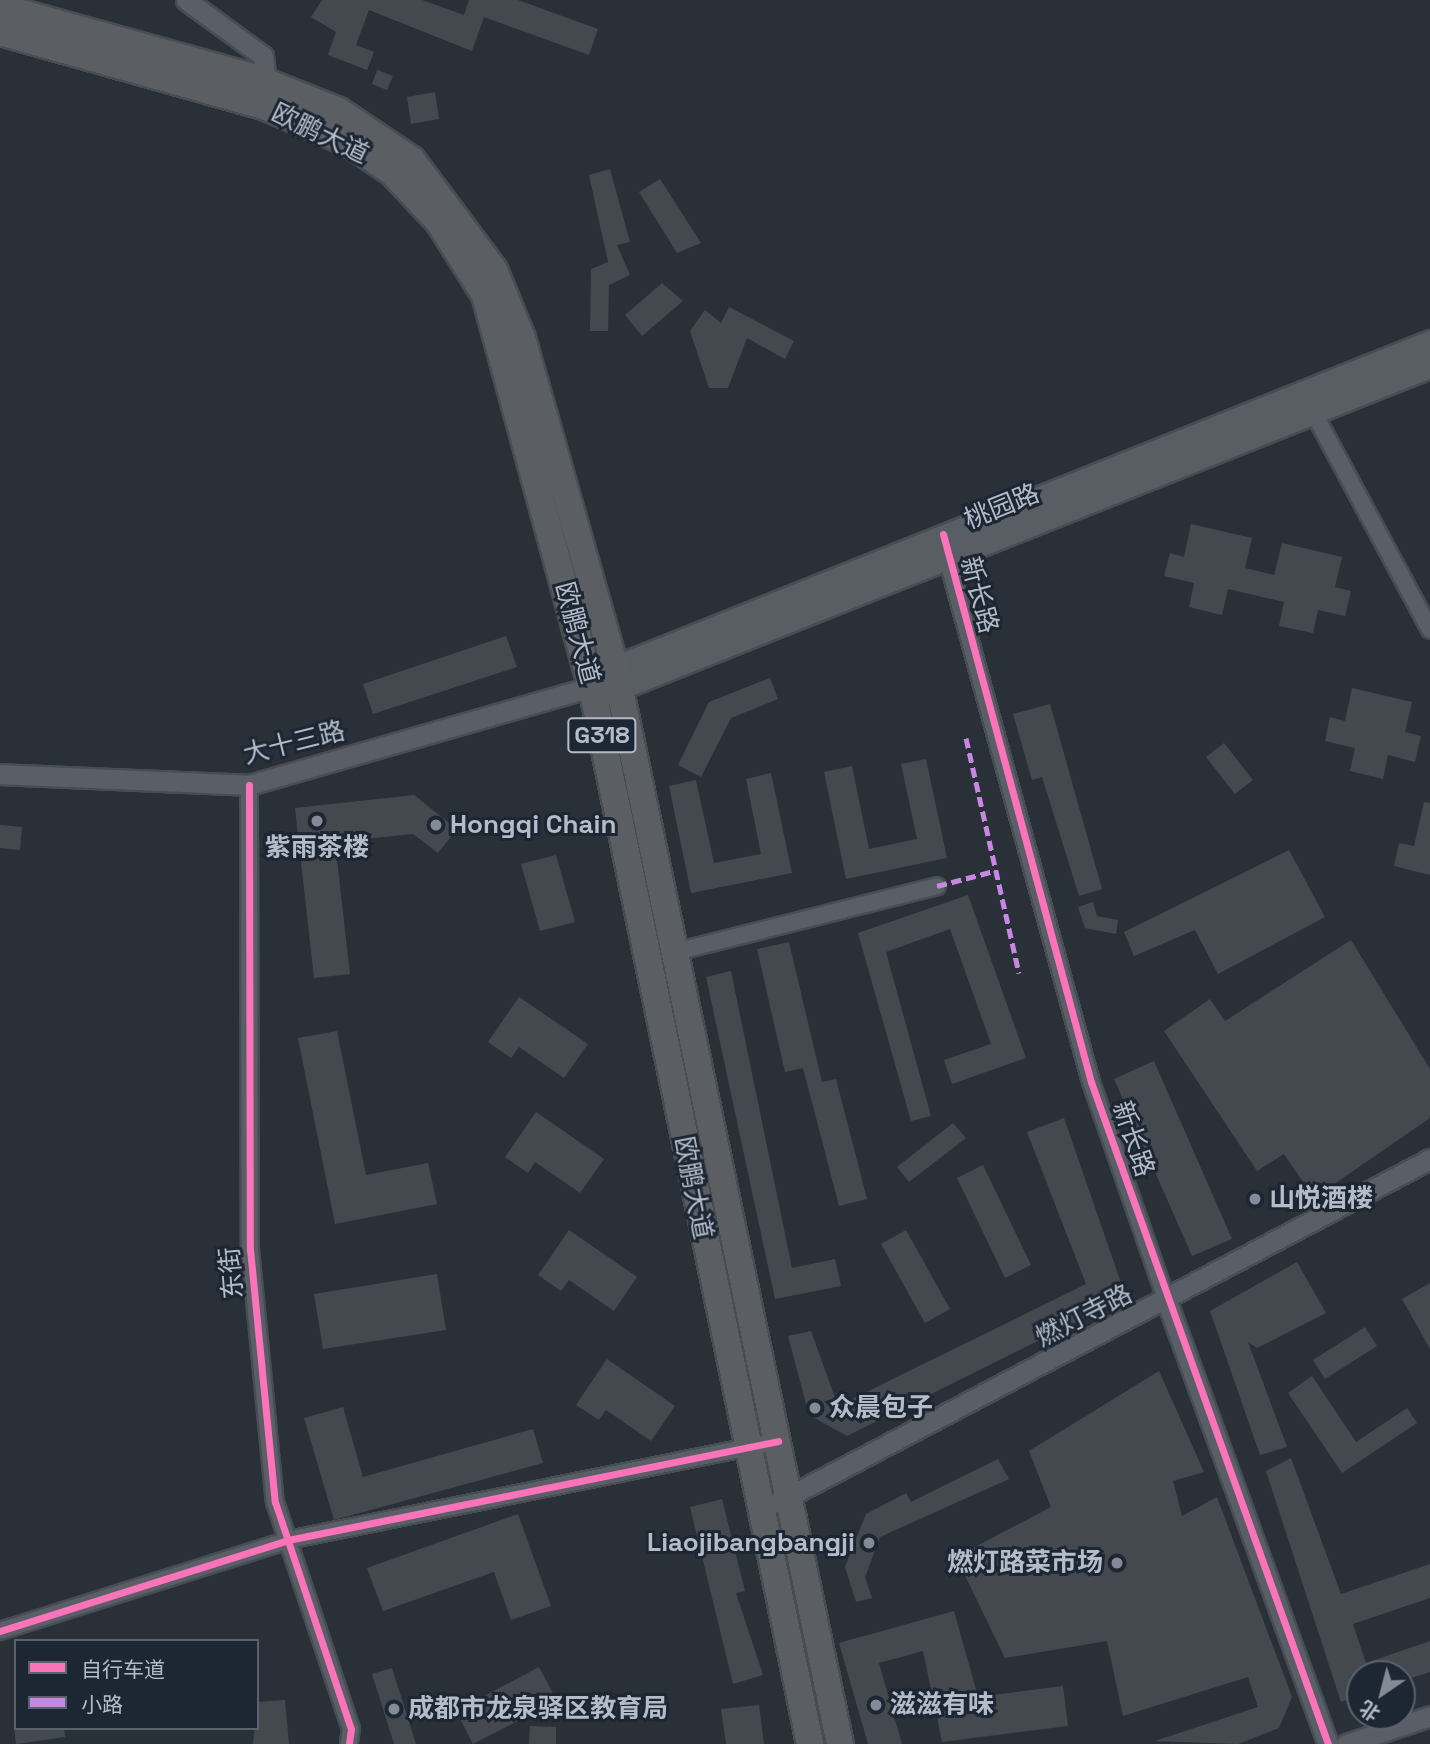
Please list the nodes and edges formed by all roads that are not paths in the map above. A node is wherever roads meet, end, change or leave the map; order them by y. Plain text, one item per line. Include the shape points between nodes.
1 (186, 0) edge
2 (0, 7) edge
3 (0, 32) edge
4 (266, 81) junction
5 (1430, 342) edge
6 (1430, 366) edge
7 (1308, 403) junction
8 (943, 534) junction
9 (947, 559) junction
10 (1430, 630) edge
11 (618, 680) junction
12 (591, 687) junction
13 (0, 774) edge
14 (249, 785) junction
15 (937, 886) dead end
16 (675, 952) junction
17 (1430, 1159) edge
18 (1167, 1302) junction
19 (778, 1441) junction
20 (746, 1449) junction
21 (790, 1498) junction
22 (758, 1509) junction
23 (288, 1540) junction
24 (0, 1632) edge
25 (1430, 1716) edge
26 (349, 1744) edge
27 (810, 1744) edge
28 (840, 1744) edge
29 (1328, 1744) edge
30 (1346, 1744) edge

1 - 4 street via 263,56
2 - 4 highway, G318
3 - 12 highway, 欧鹏大道 / G318 via 310,123 360,150 414,194 485,295
4 - 11 highway, G318 via 381,134 444,196 480,247 522,338
5 - 7 main road
6 - 7 main road, 桃园路
7 - 8 main road
7 - 9 main road, 桃园路
7 - 10 street
8 - 9 street, 新长路
8 - 11 main road
9 - 11 main road, 桃园路
9 - 18 street, 新长路 via 1091,1082
11 - 12 main road, 桃园路
11 - 16 highway, 欧鹏大道 / G318
12 - 14 street, 大十三路
12 - 20 highway, 欧鹏大道 / G318
13 - 14 street, 大十三路
14 - 23 street, 东街 via 250,1249 275,1503
15 - 16 street
16 - 19 highway, 欧鹏大道 / G318
17 - 18 street, 燃灯寺路
18 - 21 street, 燃灯寺路
18 - 29 street, 新长路
19 - 20 street
19 - 21 highway, 欧鹏大道 / G318
20 - 22 highway, 欧鹏大道 / G318
20 - 23 street
21 - 22 street, 燃灯寺路
21 - 28 highway, 欧鹏大道 / G318
22 - 27 highway, 欧鹏大道 / G318
23 - 24 street
23 - 26 street, 东街 via 351,1729
25 - 30 street

